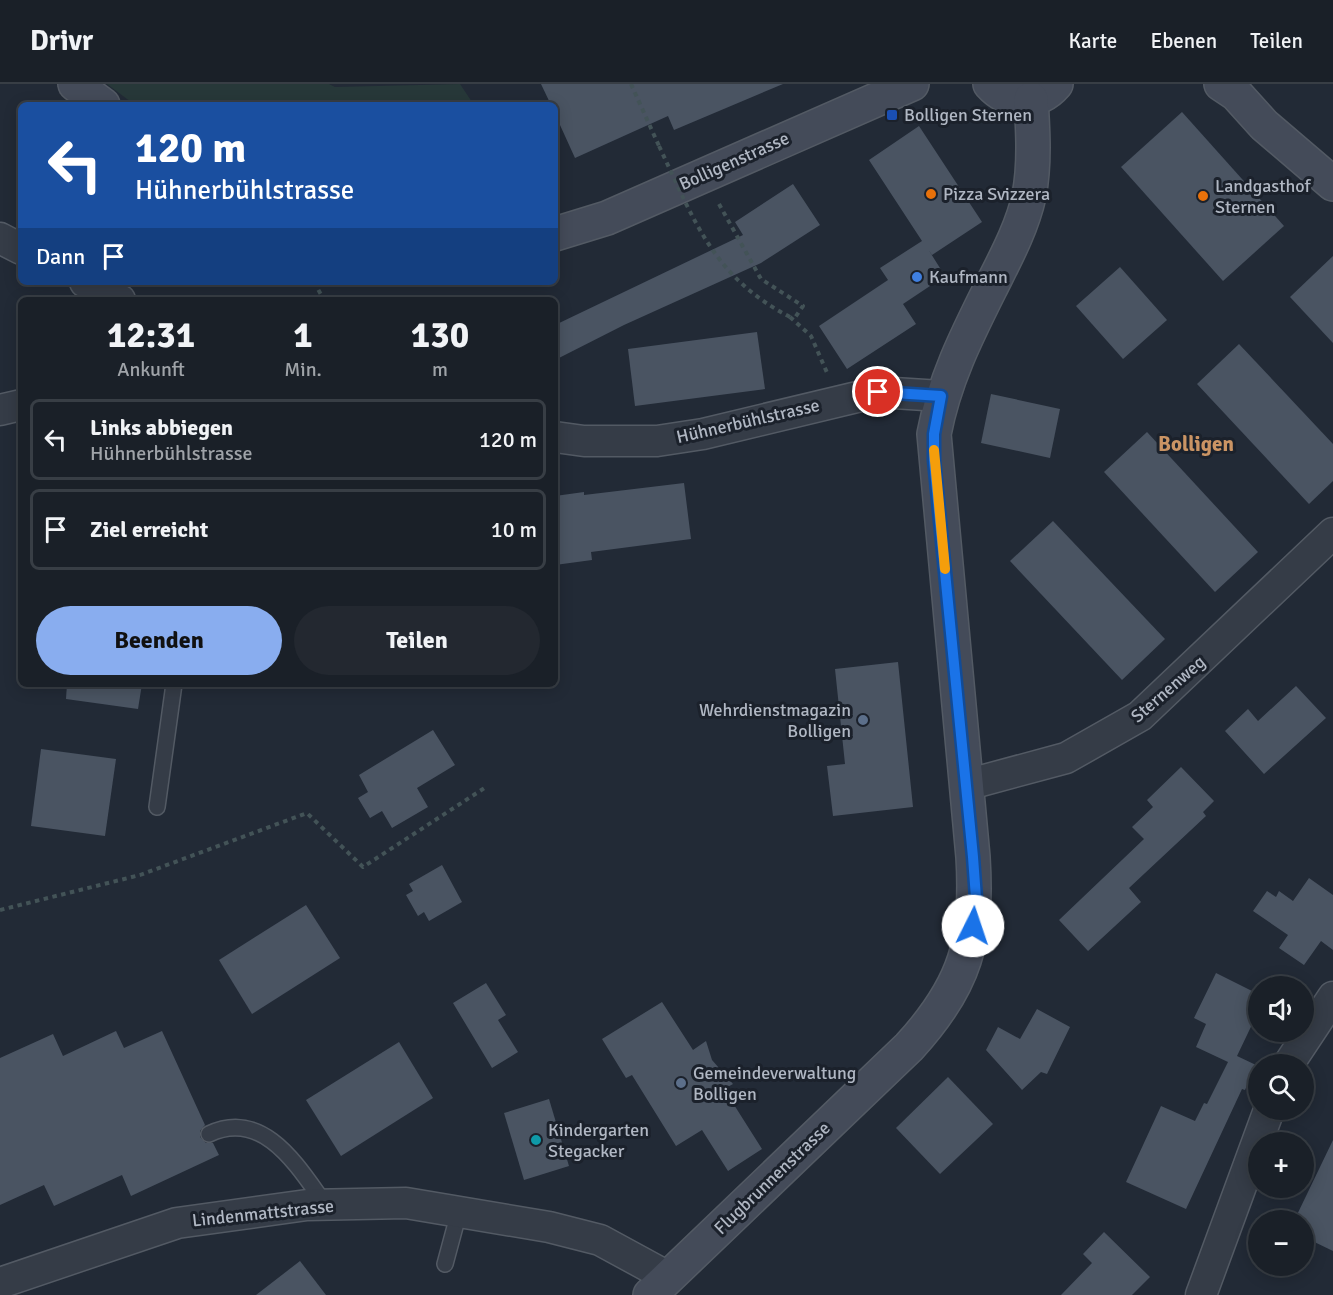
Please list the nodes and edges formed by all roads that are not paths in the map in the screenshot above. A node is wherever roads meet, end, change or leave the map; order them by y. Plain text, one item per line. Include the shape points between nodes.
1 (75, 84) edge
2 (912, 84) edge
3 (990, 84) edge
4 (1221, 84) edge
5 (1044, 92) edge
6 (99, 102) edge
7 (1333, 184) edge
8 (558, 233) edge
9 (0, 238) edge
10 (18, 247) edge
11 (91, 285) edge
12 (114, 297) edge
13 (941, 396) junction
14 (18, 406) edge
15 (0, 410) edge
16 (558, 437) edge
17 (1333, 533) edge
18 (174, 687) edge
19 (966, 785) junction
20 (157, 807) dead end
21 (1333, 997) edge
22 (1295, 1054) edge
23 (1265, 1120) edge
24 (210, 1134) dead end
25 (325, 1204) junction
26 (459, 1212) junction
27 (445, 1264) dead end
28 (0, 1283) edge
29 (659, 1286) edge
30 (1201, 1295) edge

1 - 6 street
2 - 8 street, Bolligenstrasse via 607,219
3 - 5 street via 1009,98
4 - 7 street
5 - 13 street, Flugbrunnenstrasse via 1025,210
9 - 10 street
11 - 12 street
13 - 16 street, Hühnerbühlstrasse via 878,392 703,434 657,441
13 - 19 street, Flugbrunnenstrasse via 934,460
14 - 15 street
17 - 19 street, Sternenweg via 1140,716 1066,758
18 - 20 lane
19 - 29 street, Flugbrunnenstrasse via 976,898 967,956 943,1006 909,1047
21 - 22 street
23 - 30 street
24 - 25 lane via 248,1127 288,1152
25 - 26 street, Lindenmattstrasse via 406,1203
25 - 28 street, Lindenmattstrasse via 177,1222
26 - 27 lane
26 - 29 street, Lindenmattstrasse via 600,1240

